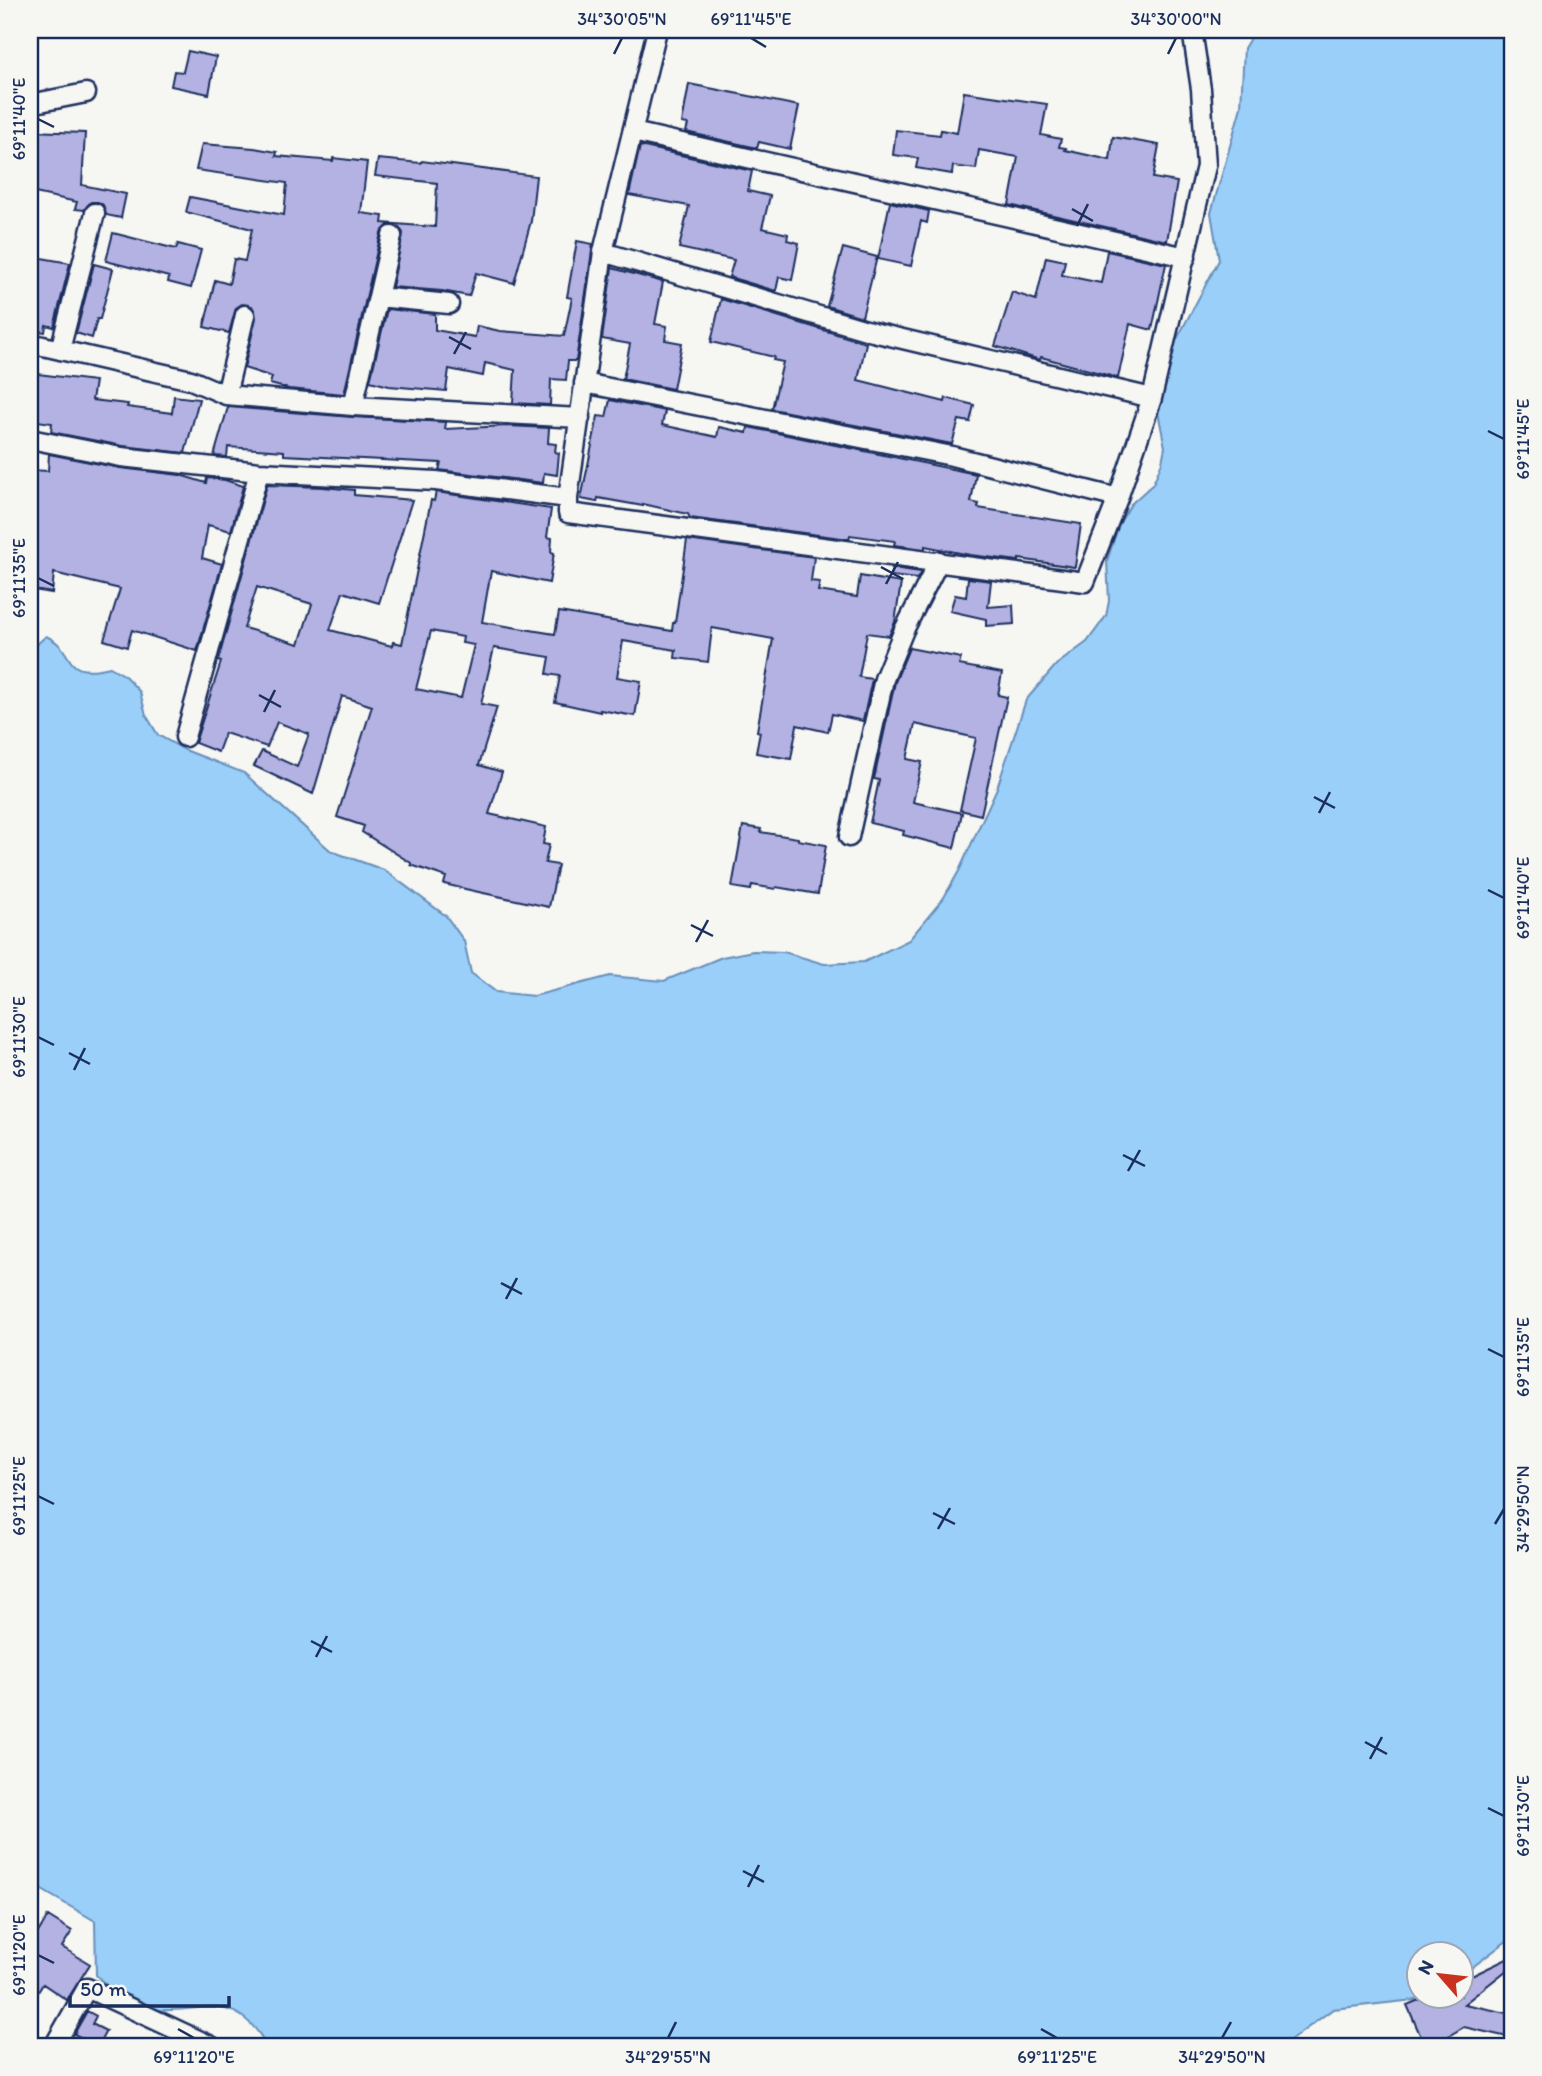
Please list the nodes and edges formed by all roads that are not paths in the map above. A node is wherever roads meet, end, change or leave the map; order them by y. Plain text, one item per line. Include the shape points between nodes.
1 (657, 30) edge
2 (1192, 30) edge
3 (86, 93) dead end
4 (30, 104) edge
5 (633, 132) junction
6 (95, 213) dead end
7 (392, 236) dead end
8 (603, 252) junction
9 (1186, 257) junction
10 (378, 297) junction
11 (449, 304) dead end
12 (244, 315) dead end
13 (30, 343) edge
14 (60, 350) junction
15 (584, 383) junction
16 (226, 395) junction
17 (1152, 398) junction
18 (354, 406) junction
19 (580, 418) junction
20 (30, 439) edge
21 (259, 472) junction
22 (568, 498) junction
23 (1118, 498) junction
24 (939, 561) junction
25 (186, 737) dead end
26 (849, 837) dead end
27 (54, 2046) edge
28 (211, 2046) edge

1 - 5 street
2 - 9 street via 1206,166
3 - 4 street
5 - 8 street
5 - 9 street
6 - 14 street
7 - 10 street
8 - 15 street
8 - 17 street via 873,332
9 - 17 street
10 - 11 street
10 - 18 street
12 - 16 street
13 - 14 street
14 - 16 street via 191,380
15 - 19 street
15 - 23 street via 952,456
16 - 18 street
17 - 23 street
18 - 19 street
19 - 22 street
20 - 21 street via 121,457
21 - 22 street via 436,481
21 - 25 street
22 - 24 street via 568,513
23 - 24 street via 1085,582
24 - 26 street via 884,680
27 - 28 street via 87,1988

